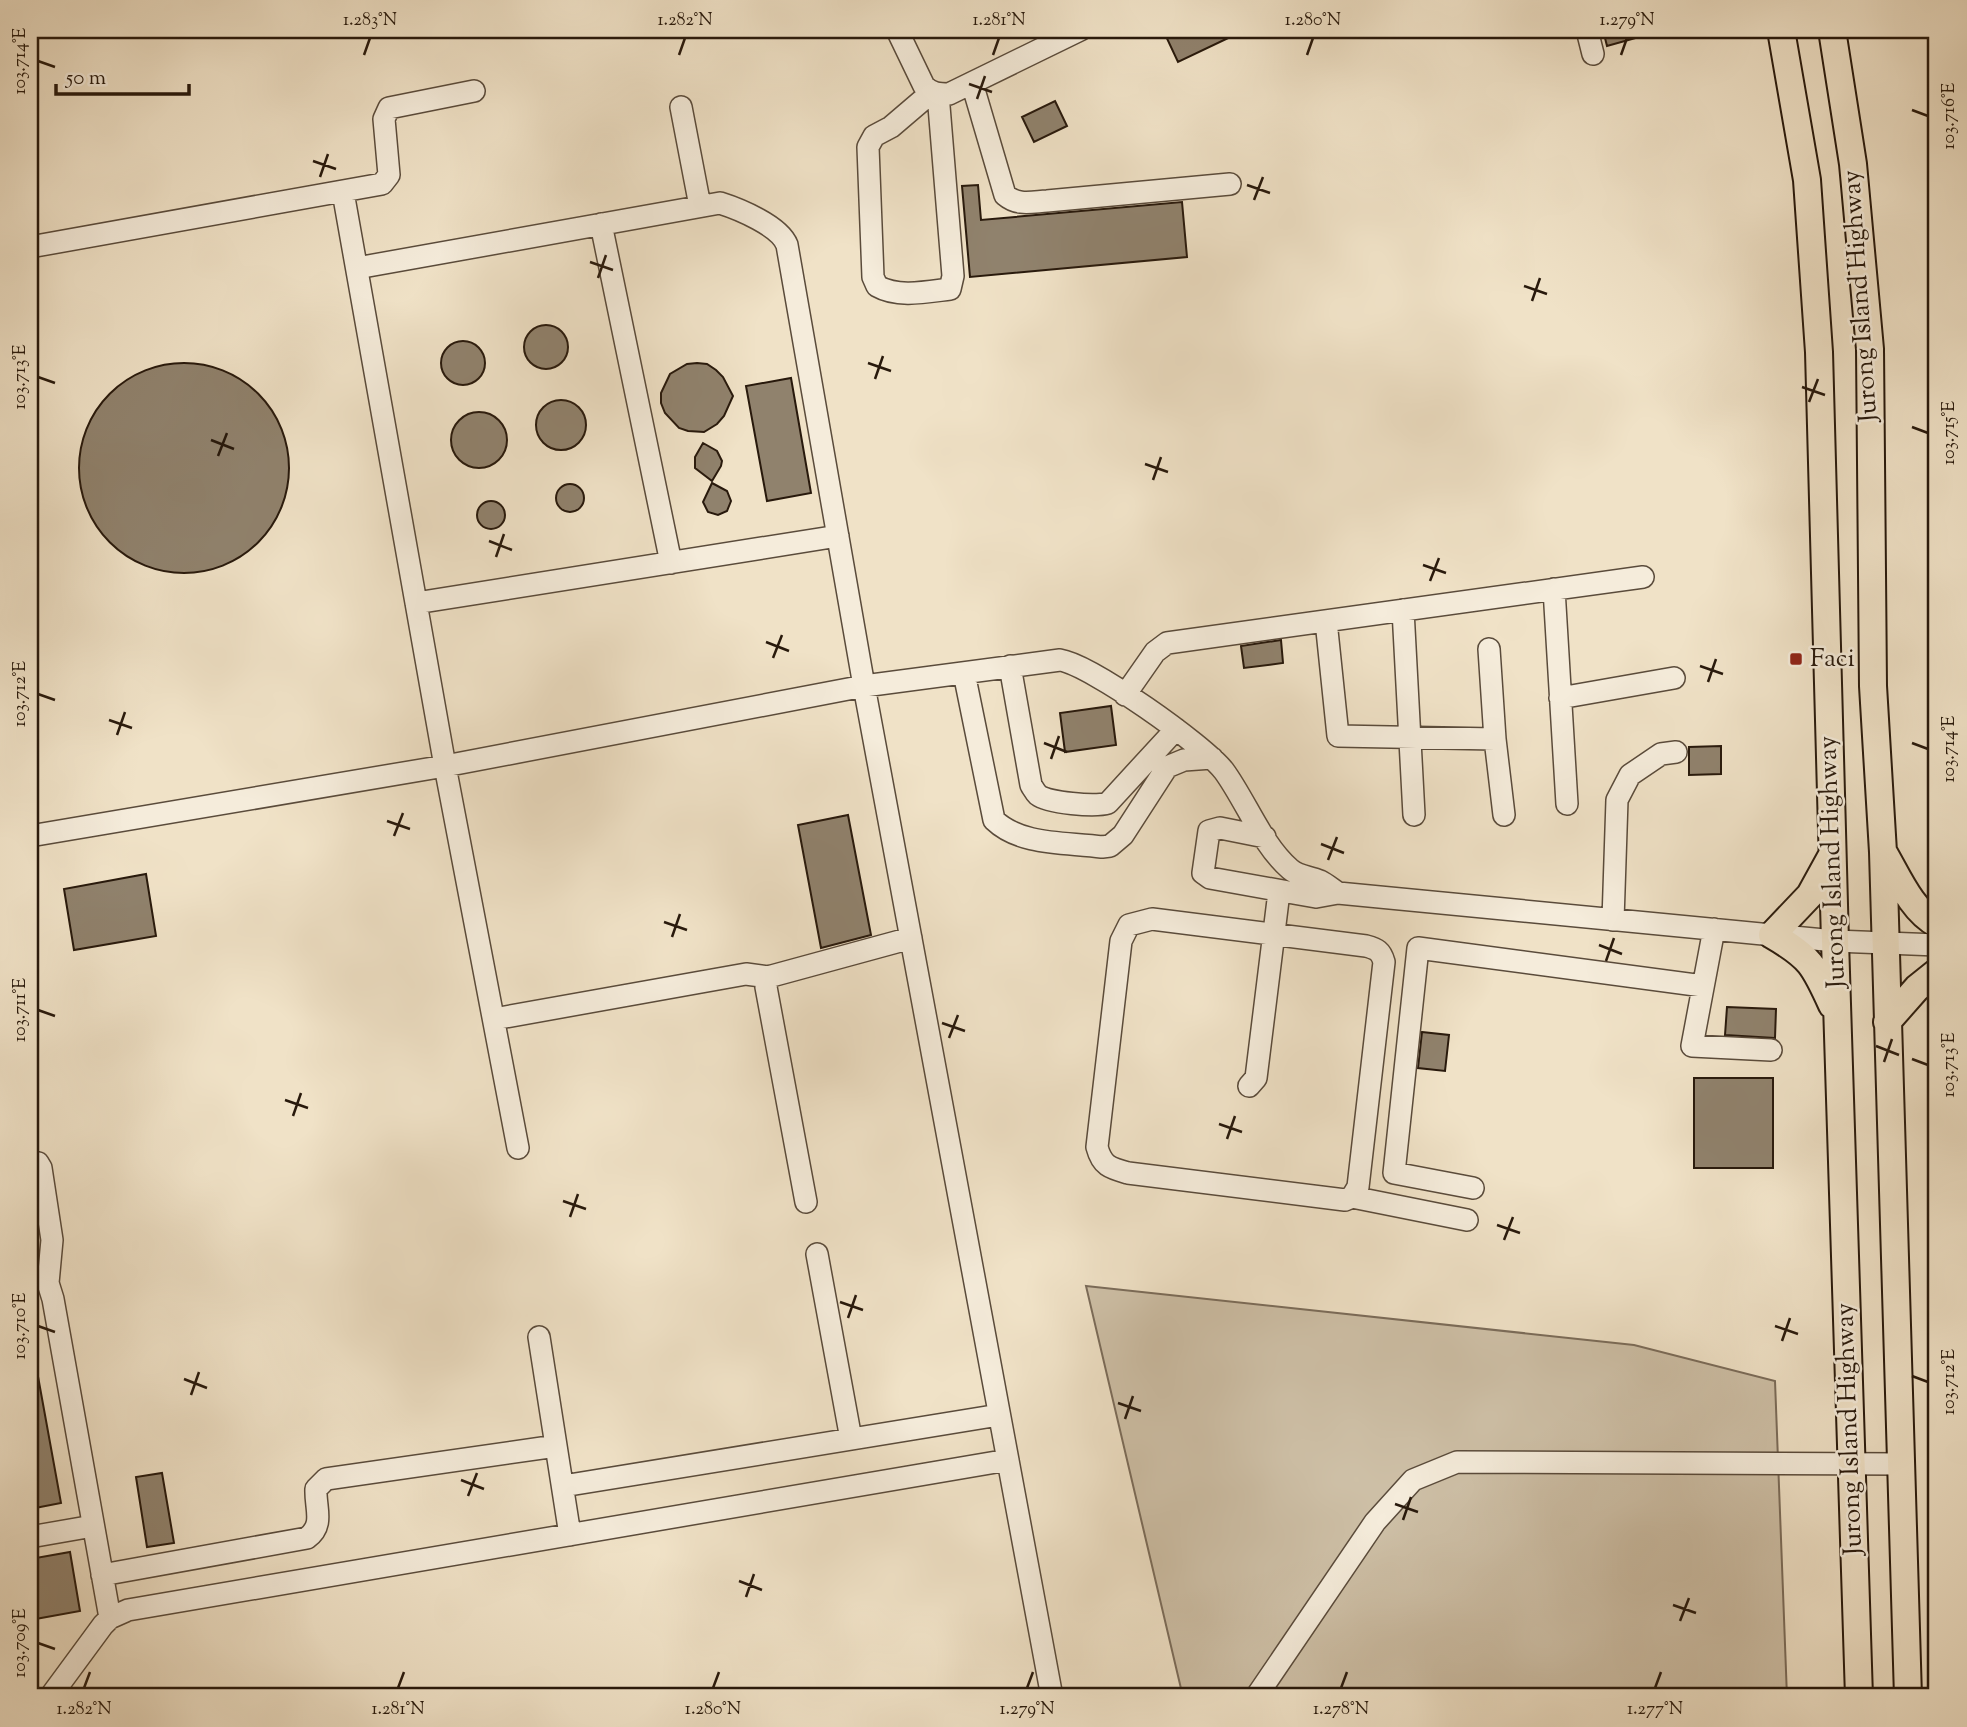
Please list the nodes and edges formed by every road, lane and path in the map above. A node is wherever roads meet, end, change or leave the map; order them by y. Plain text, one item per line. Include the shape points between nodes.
1 (897, 30) edge
2 (1080, 30) edge
3 (1587, 30) edge
4 (1781, 30) edge
5 (1832, 30) edge
6 (1593, 54) dead end
7 (972, 83) junction
8 (474, 91) dead end
9 (935, 93) junction
10 (681, 107) dead end
11 (1230, 184) dead end
12 (343, 192) junction
13 (700, 206) junction
14 (601, 224) junction
15 (30, 247) edge
16 (357, 268) junction
17 (838, 537) junction
18 (671, 563) junction
19 (1643, 577) dead end
20 (1554, 589) junction
21 (416, 603) junction
22 (1403, 610) junction
23 (1326, 621) junction
24 (1489, 649) dead end
25 (1010, 666) junction
26 (964, 673) junction
27 (1674, 678) dead end
28 (864, 686) junction
29 (1125, 695) junction
30 (1560, 698) junction
31 (1176, 729) junction
32 (1410, 737) junction
33 (1495, 739) junction
34 (1676, 752) dead end
35 (1212, 758) junction
36 (445, 766) junction
37 (1567, 804) dead end
38 (1414, 815) dead end
39 (1504, 815) dead end
40 (30, 836) edge
41 (1265, 837) junction
42 (1883, 852) junction
43 (1832, 853) junction
44 (1279, 892) junction
45 (1338, 893) junction
46 (1613, 920) junction
47 (1937, 924) edge
48 (1714, 929) junction
49 (1274, 934) junction
50 (1772, 935) junction
51 (911, 939) junction
52 (1835, 941) junction
53 (1885, 942) junction
54 (1937, 945) edge
55 (1937, 972) edge
56 (768, 977) junction
57 (1703, 986) junction
58 (1837, 1017) junction
59 (494, 1019) junction
60 (1887, 1022) junction
61 (1771, 1049) dead end
62 (1249, 1086) dead end
63 (518, 1148) dead end
64 (30, 1162) edge
65 (1472, 1188) dead end
66 (1352, 1197) junction
67 (806, 1202) dead end
68 (1467, 1220) dead end
69 (817, 1254) dead end
70 (39, 1281) edge
71 (539, 1337) dead end
72 (999, 1415) junction
73 (850, 1439) junction
74 (556, 1446) junction
75 (1007, 1460) junction
76 (1851, 1464) junction
77 (1903, 1464) junction
78 (563, 1486) junction
79 (93, 1526) junction
80 (570, 1535) junction
81 (30, 1537) edge
82 (102, 1575) junction
83 (110, 1618) junction
84 (50, 1697) edge
85 (1052, 1697) edge
86 (1256, 1697) edge
87 (1859, 1697) edge
88 (1908, 1697) edge

1 - 9 street via 924,86
2 - 7 street
3 - 6 street
4 - 43 main road, Jurong Island Highway via 1807,180 1819,352
5 - 42 main road, Jurong Island Highway via 1853,163 1870,349 1873,686
7 - 9 street via 949,94
7 - 11 street via 1005,195 1012,201
8 - 12 street via 389,108 384,119 387,179
9 - 9 street via 953,276 950,289 888,292 877,286 873,277 868,147 874,136
10 - 13 street
12 - 15 street
12 - 16 street
13 - 14 street
13 - 17 street via 725,205 784,237
14 - 16 street
14 - 18 street
16 - 21 street
17 - 18 street
17 - 28 street
18 - 21 street
19 - 20 street
20 - 22 street
20 - 30 street
21 - 36 street
22 - 23 street
22 - 32 street
23 - 29 street via 1167,643 1155,652
23 - 32 street via 1338,736
24 - 33 street
25 - 26 street
25 - 29 street via 1069,661
25 - 31 street via 1031,785 1048,800 1108,803
26 - 28 street
26 - 35 street via 994,820 1021,836 1110,846 1123,835 1167,767 1184,760
27 - 30 street
28 - 36 street
28 - 51 street
29 - 31 street
30 - 37 street
31 - 35 street
32 - 33 street
32 - 38 street
33 - 39 street
34 - 46 street via 1661,754 1630,775 1617,800
35 - 41 street
36 - 40 street
36 - 59 street
41 - 44 street via 1220,828 1209,831 1203,873
41 - 45 street via 1291,870
42 - 47 main road via 1917,907
42 - 53 main road, Jurong Island Highway
43 - 50 main road via 1810,895
43 - 52 main road, Jurong Island Highway
44 - 45 street via 1316,897
44 - 49 street
45 - 46 street
46 - 48 street
48 - 50 street
48 - 57 street
49 - 62 street via 1256,1078
49 - 66 street via 1366,946 1382,953 1358,1187
49 - 66 street via 1152,919 1129,925 1121,941 1097,1147 1100,1159 1128,1173 1345,1200
50 - 52 street
50 - 58 main road via 1809,960
51 - 56 street
51 - 72 street
52 - 53 street
52 - 58 main road, Jurong Island Highway
53 - 54 street
53 - 60 main road, Jurong Island Highway
55 - 60 main road
56 - 59 street via 746,974
56 - 67 street via 766,987
57 - 61 street via 1692,1046
57 - 65 street via 1418,948 1394,1173
58 - 76 main road, Jurong Island Highway
59 - 63 street
60 - 77 main road, Jurong Island Highway
64 - 70 street via 41,1168 52,1240
66 - 68 street
69 - 73 street
70 - 79 street via 53,1299
71 - 74 street
72 - 73 street
72 - 75 street
73 - 78 street
74 - 78 street
74 - 82 street via 326,1479 316,1489 319,1520 314,1534 307,1538
75 - 80 street
75 - 85 street
76 - 77 street
76 - 86 street via 1457,1462 1413,1480 1375,1522
76 - 87 main road, Jurong Island Highway
77 - 88 main road, Jurong Island Highway
78 - 80 street
79 - 81 street
79 - 82 street
80 - 83 street via 128,1610
82 - 83 street
83 - 84 street

